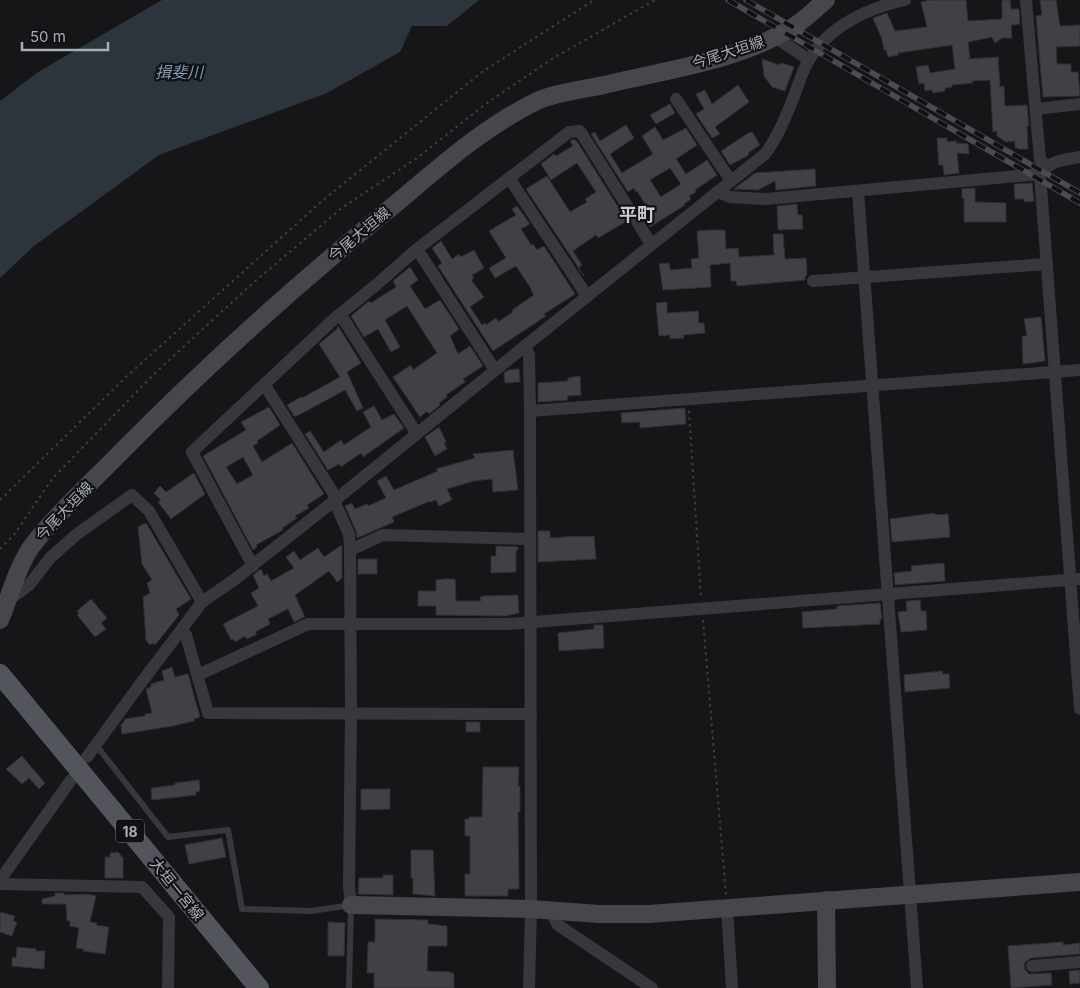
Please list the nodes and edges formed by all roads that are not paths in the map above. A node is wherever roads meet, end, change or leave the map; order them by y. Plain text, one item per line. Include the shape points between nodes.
1 (826, 0) edge
2 (904, 0) edge
3 (1026, 0) edge
4 (775, 37) junction
5 (809, 60) junction
6 (676, 99) dead end
7 (1080, 104) edge
8 (1036, 109) junction
9 (1080, 157) edge
10 (1044, 170) junction
11 (509, 178) junction
12 (731, 181) junction
13 (717, 192) junction
14 (858, 192) junction
15 (651, 244) junction
16 (418, 249) junction
17 (1046, 264) junction
18 (864, 278) junction
19 (813, 281) dead end
20 (587, 296) junction
21 (340, 314) junction
22 (525, 346) junction
23 (495, 370) junction
24 (1080, 370) edge
25 (1054, 372) junction
26 (264, 384) junction
27 (872, 385) junction
28 (530, 411) junction
29 (417, 434) junction
30 (336, 500) junction
31 (530, 539) junction
32 (350, 550) junction
33 (253, 566) junction
34 (1075, 580) edge
35 (888, 593) junction
36 (9, 600) junction
37 (202, 602) junction
38 (0, 620) edge
39 (530, 621) junction
40 (350, 625) junction
41 (180, 631) junction
42 (0, 674) edge
43 (198, 675) junction
44 (1080, 709) edge
45 (351, 714) junction
46 (531, 714) junction
47 (96, 746) junction
48 (87, 758) dead end
49 (71, 780) dead end
50 (0, 882) edge
51 (1080, 882) edge
52 (910, 894) junction
53 (826, 900) junction
54 (351, 904) junction
55 (727, 908) junction
56 (531, 909) junction
57 (550, 911) junction
58 (1080, 962) edge
59 (1032, 966) dead end
60 (168, 988) edge
61 (259, 988) edge
62 (349, 988) edge
63 (529, 988) edge
64 (652, 988) edge
65 (732, 988) edge
66 (827, 988) edge
67 (917, 988) edge

1 - 4 main road, 今尾大垣線 via 795,26
2 - 5 street via 854,18 828,36
3 - 8 street
4 - 5 street
4 - 36 main road, 今尾大垣線 via 705,61 540,100 504,119 469,144 341,248 148,425 33,544
5 - 12 street via 776,140 765,154
6 - 12 street
7 - 8 street
8 - 10 street via 1040,160
9 - 10 street via 1060,160
10 - 14 street
10 - 17 street
11 - 15 street via 569,132 580,131
11 - 16 street
11 - 20 street
12 - 13 street
13 - 14 street via 730,197 766,199
13 - 15 street
14 - 18 street
15 - 20 street
16 - 21 street
16 - 23 street
17 - 18 street
17 - 25 street
18 - 19 street
18 - 27 street
20 - 22 street
21 - 26 street
21 - 29 street
22 - 23 street
22 - 28 street via 529,356
23 - 29 street
24 - 25 street
25 - 27 street
25 - 34 street
26 - 30 street
26 - 33 street via 192,452
27 - 28 street
27 - 35 street
28 - 31 street
29 - 30 street
30 - 32 street via 349,534
30 - 33 street
31 - 32 street via 383,535
31 - 39 street
32 - 40 street
33 - 37 street
34 - 35 street
34 - 44 street
35 - 39 street
35 - 52 street
36 - 37 street via 29,585 50,558 77,534 132,495 149,511
36 - 38 main road, 今尾大垣線
37 - 41 street
39 - 40 street via 508,624
39 - 46 street
40 - 43 street via 308,624
40 - 45 street
41 - 43 street via 186,635
41 - 47 street
42 - 61 main road, 大垣一宮線 / 18
43 - 45 street via 208,713
45 - 46 street
45 - 54 street
46 - 56 street
47 - 48 street
47 - 54 lane via 168,838 228,830 242,909 312,911
49 - 50 street
50 - 60 street via 142,887 169,917
51 - 52 main road
52 - 53 main road
52 - 67 street
53 - 55 main road
53 - 66 main road
54 - 56 main road
54 - 62 lane
55 - 57 main road via 648,914
55 - 65 street
56 - 57 main road
56 - 63 street
57 - 64 street via 558,925
58 - 59 street

